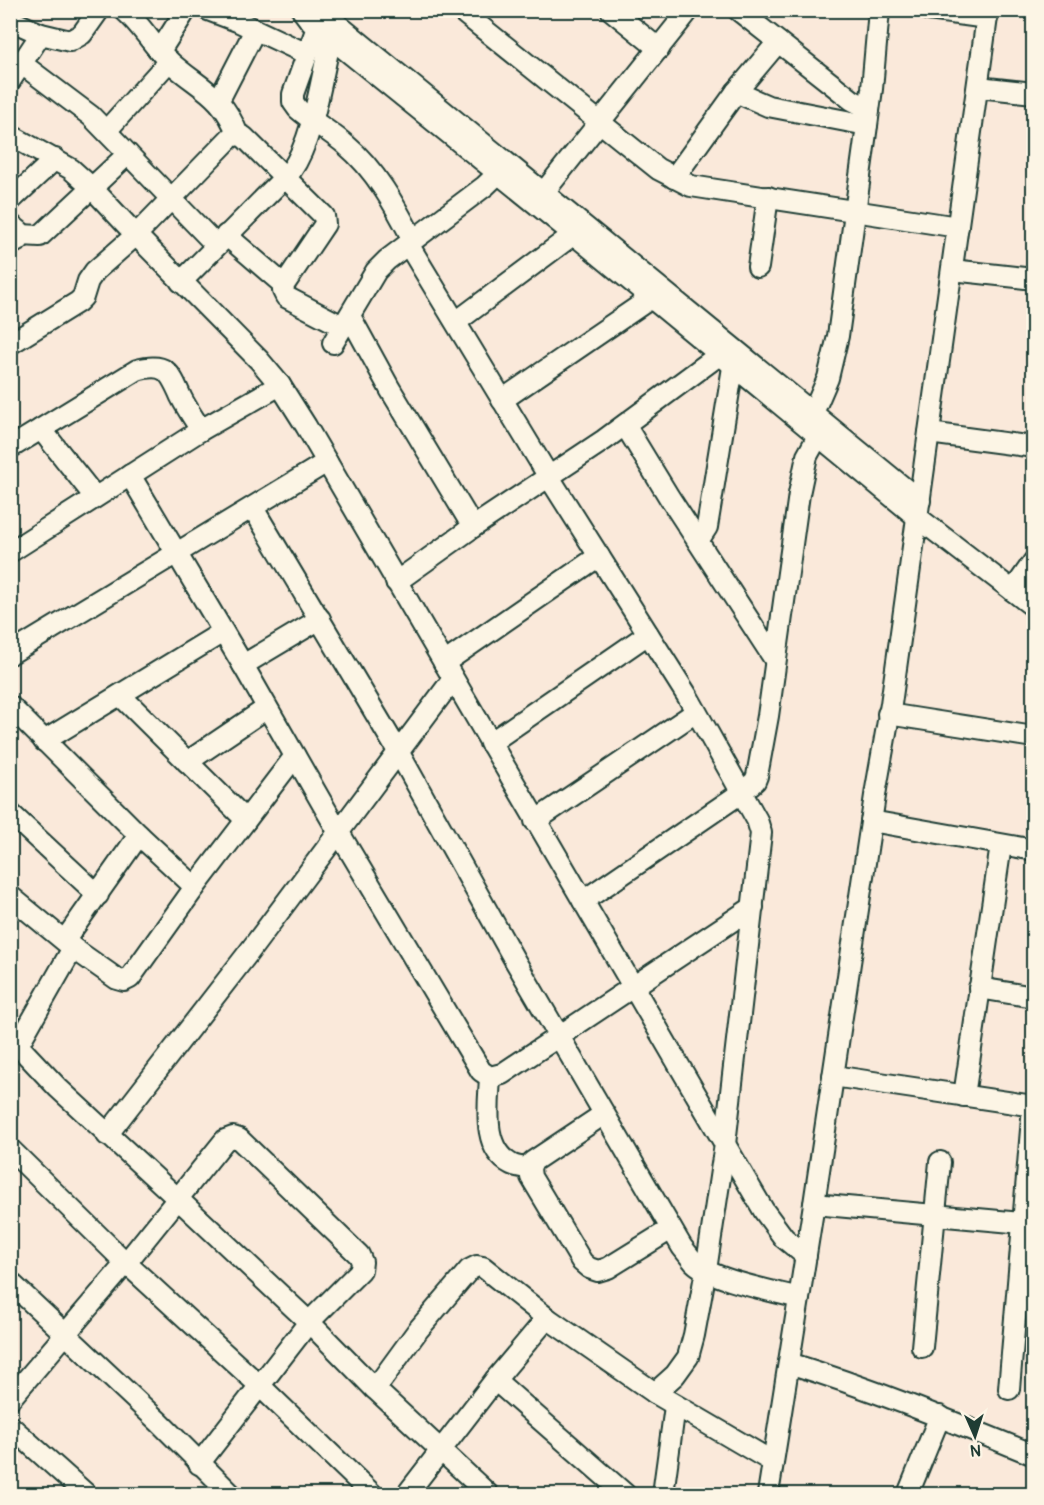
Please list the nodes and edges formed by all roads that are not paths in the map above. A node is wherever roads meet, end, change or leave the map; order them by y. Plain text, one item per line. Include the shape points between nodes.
1 (99, 10) edge
2 (124, 10) edge
3 (208, 10) edge
4 (302, 10) edge
5 (460, 10) edge
6 (611, 10) edge
7 (689, 10) edge
8 (738, 10) edge
9 (879, 10) edge
10 (929, 10) edge
11 (183, 12) edge
12 (987, 14) edge
13 (10, 20) edge
14 (327, 25) edge
15 (255, 30) junction
16 (41, 34) junction
17 (778, 42) junction
18 (659, 49) junction
19 (307, 54) junction
20 (164, 56) junction
21 (22, 64) junction
22 (10, 81) edge
23 (978, 87) junction
24 (736, 92) junction
25 (1034, 93) edge
26 (219, 100) junction
27 (868, 117) junction
28 (312, 120) junction
29 (600, 123) junction
30 (107, 130) junction
31 (10, 135) edge
32 (238, 135) junction
33 (128, 154) junction
34 (55, 159) junction
35 (504, 169) junction
36 (285, 177) junction
37 (674, 178) junction
38 (92, 187) junction
39 (544, 192) junction
40 (768, 197) junction
41 (170, 199) junction
42 (10, 201) edge
43 (854, 211) junction
44 (958, 227) junction
45 (574, 234) junction
46 (14, 235) edge
47 (136, 235) junction
48 (221, 240) junction
49 (411, 242) junction
50 (758, 267) dead end
51 (952, 270) junction
52 (1034, 279) edge
53 (181, 282) junction
54 (284, 285) junction
55 (651, 298) junction
56 (456, 322) junction
57 (342, 329) junction
58 (10, 344) edge
59 (726, 361) junction
60 (279, 385) junction
61 (502, 400) junction
62 (625, 425) junction
63 (819, 425) junction
64 (41, 429) junction
65 (201, 430) junction
66 (929, 433) junction
67 (1034, 447) edge
68 (10, 448) edge
69 (327, 462) junction
70 (130, 475) junction
71 (549, 477) junction
72 (95, 497) junction
73 (253, 508) junction
74 (918, 509) junction
75 (473, 527) junction
76 (698, 541) junction
77 (10, 552) edge
78 (176, 553) junction
79 (599, 556) junction
80 (1034, 561) edge
81 (396, 582) junction
82 (1013, 591) junction
83 (1034, 607) edge
84 (320, 619) junction
85 (223, 632) junction
86 (648, 634) junction
87 (10, 654) edge
88 (775, 660) junction
89 (243, 664) junction
90 (448, 671) junction
91 (120, 695) junction
92 (10, 706) edge
93 (267, 708) junction
94 (696, 712) junction
95 (888, 714) junction
96 (1034, 737) edge
97 (44, 741) junction
98 (490, 743) junction
99 (399, 753) junction
100 (295, 756) junction
101 (186, 762) junction
102 (741, 793) junction
103 (10, 813) edge
104 (246, 820) junction
105 (535, 821) junction
106 (871, 821) junction
107 (338, 831) junction
108 (140, 835) junction
109 (1001, 845) junction
110 (1034, 850) edge
111 (195, 887) junction
112 (98, 895) junction
113 (10, 896) edge
114 (583, 901) junction
115 (753, 906) junction
116 (69, 944) junction
117 (633, 987) junction
118 (979, 988) junction
119 (1034, 997) edge
120 (560, 1036) junction
121 (14, 1041) edge
122 (833, 1076) junction
123 (490, 1077) junction
124 (964, 1096) junction
125 (1033, 1106) edge
126 (604, 1114) junction
127 (107, 1134) junction
128 (725, 1144) junction
129 (10, 1149) edge
130 (940, 1162) dead end
131 (530, 1169) junction
132 (177, 1198) junction
133 (814, 1204) junction
134 (935, 1215) junction
135 (1028, 1223) edge
136 (671, 1229) junction
137 (806, 1256) junction
138 (126, 1263) junction
139 (706, 1270) junction
140 (10, 1282) edge
141 (799, 1298) junction
142 (547, 1318) junction
143 (309, 1322) junction
144 (65, 1334) junction
145 (922, 1347) dead end
146 (789, 1363) junction
147 (495, 1380) junction
148 (260, 1386) junction
149 (375, 1389) junction
150 (1009, 1389) dead end
151 (655, 1393) junction
152 (10, 1399) edge
153 (675, 1406) junction
154 (940, 1416) junction
155 (10, 1426) edge
156 (441, 1451) junction
157 (1034, 1455) edge
158 (773, 1461) junction
159 (199, 1464) junction
160 (775, 1491) edge
161 (86, 1494) edge
162 (231, 1494) edge
163 (372, 1494) edge
164 (407, 1494) edge
165 (488, 1494) edge
166 (625, 1494) edge
167 (663, 1494) edge
168 (908, 1494) edge

1 - 16 street via 76,39 60,40
2 - 20 street
3 - 15 street
4 - 14 street
5 - 29 street
6 - 18 street
7 - 18 street
8 - 17 street
9 - 27 street
10 - 12 street
11 - 20 street
12 - 23 street
13 - 16 street
14 - 19 street
14 - 28 street
14 - 35 street
15 - 19 street
15 - 26 street
16 - 21 street
17 - 24 street
17 - 27 street
18 - 29 street
19 - 28 street via 293,102
20 - 26 street
20 - 30 street
21 - 22 street
21 - 30 street
23 - 25 street
23 - 44 street
24 - 27 street via 768,106
24 - 37 street
26 - 32 street
27 - 43 street
28 - 36 street via 298,160
28 - 49 street via 365,164 400,216
29 - 37 street
29 - 39 street
30 - 33 street
31 - 34 street
32 - 36 street
32 - 41 street via 231,137
33 - 38 street
33 - 41 street
34 - 38 street
34 - 42 street
35 - 39 street
35 - 45 street
35 - 49 street
36 - 48 street
36 - 54 street via 326,220
37 - 40 street via 691,186
38 - 46 street via 40,236
38 - 47 street
39 - 63 street
40 - 43 street
40 - 50 street
41 - 47 street
41 - 48 street
43 - 44 street
43 - 63 street via 838,336
44 - 51 street
45 - 55 street
45 - 56 street
47 - 53 street
47 - 58 street via 95,271 78,302
48 - 53 street
48 - 54 street
49 - 56 street
49 - 57 street via 376,271
51 - 52 street
51 - 66 street
53 - 60 street
54 - 57 street via 286,297
55 - 59 street
55 - 61 street
56 - 61 street
57 - 75 street via 390,389
59 - 62 street
59 - 63 street
59 - 76 street via 707,527
60 - 65 street
60 - 69 street
61 - 71 street
62 - 71 street
62 - 76 street
63 - 74 street
63 - 88 street via 799,494
64 - 65 street via 137,370 150,366 171,375
64 - 68 street
64 - 72 street
65 - 70 street
66 - 67 street
66 - 74 street
69 - 73 street
69 - 81 street
70 - 72 street
70 - 78 street
71 - 75 street
71 - 79 street
72 - 77 street
73 - 78 street
73 - 84 street
74 - 82 street
74 - 95 street
75 - 81 street
76 - 88 street
78 - 85 street
78 - 87 street
79 - 86 street
79 - 90 street
80 - 82 street
81 - 90 street
82 - 83 street
84 - 89 street
84 - 99 street
85 - 89 street
85 - 91 street
86 - 94 street
86 - 98 street
88 - 102 street via 757,776
89 - 93 street
90 - 98 street
90 - 99 street
91 - 97 street
91 - 101 street
92 - 97 street
93 - 100 street
93 - 101 street
94 - 102 street
94 - 105 street
95 - 96 street
95 - 106 street
97 - 108 street
98 - 105 street
99 - 107 street
99 - 120 street
100 - 104 street
100 - 107 street
101 - 104 street
102 - 114 street
102 - 115 street via 761,833
103 - 112 street
104 - 111 street
105 - 114 street
106 - 109 street
106 - 122 street
107 - 123 street via 481,1071
107 - 127 street
108 - 111 street
108 - 112 street
109 - 110 street
109 - 118 street
111 - 116 street via 124,981
112 - 116 street
113 - 116 street
114 - 117 street
115 - 117 street
115 - 128 street
116 - 121 street
117 - 120 street
117 - 128 street
118 - 119 street
118 - 124 street
120 - 123 street via 502,1074
120 - 126 street
121 - 127 street
122 - 124 street
122 - 133 street
123 - 131 street via 492,1141 499,1154 512,1164
124 - 125 street
125 - 135 street
126 - 131 street via 532,1162
126 - 136 street
127 - 132 street
128 - 137 street via 764,1211 784,1238
128 - 139 street
129 - 138 street
130 - 134 street
131 - 136 street via 531,1177 589,1268 608,1268
132 - 138 street
132 - 143 street
132 - 143 street via 225,1140 239,1139 362,1262 361,1270
133 - 134 street
133 - 137 street
134 - 135 street
134 - 145 street
135 - 150 street
136 - 139 street via 695,1263
137 - 141 street
138 - 144 street
138 - 148 street
139 - 141 street
139 - 151 street via 688,1357
140 - 144 street
141 - 146 street
142 - 147 street
142 - 149 street via 477,1266 469,1270 418,1330
142 - 151 street
143 - 148 street
143 - 149 street
144 - 152 street
144 - 159 street
146 - 154 street
146 - 158 street
147 - 156 street
147 - 166 street
148 - 159 street
148 - 163 street
149 - 156 street
151 - 153 street
153 - 158 street
153 - 167 street
154 - 157 street
154 - 168 street
155 - 161 street
156 - 164 street
156 - 165 street
158 - 160 street
159 - 162 street

